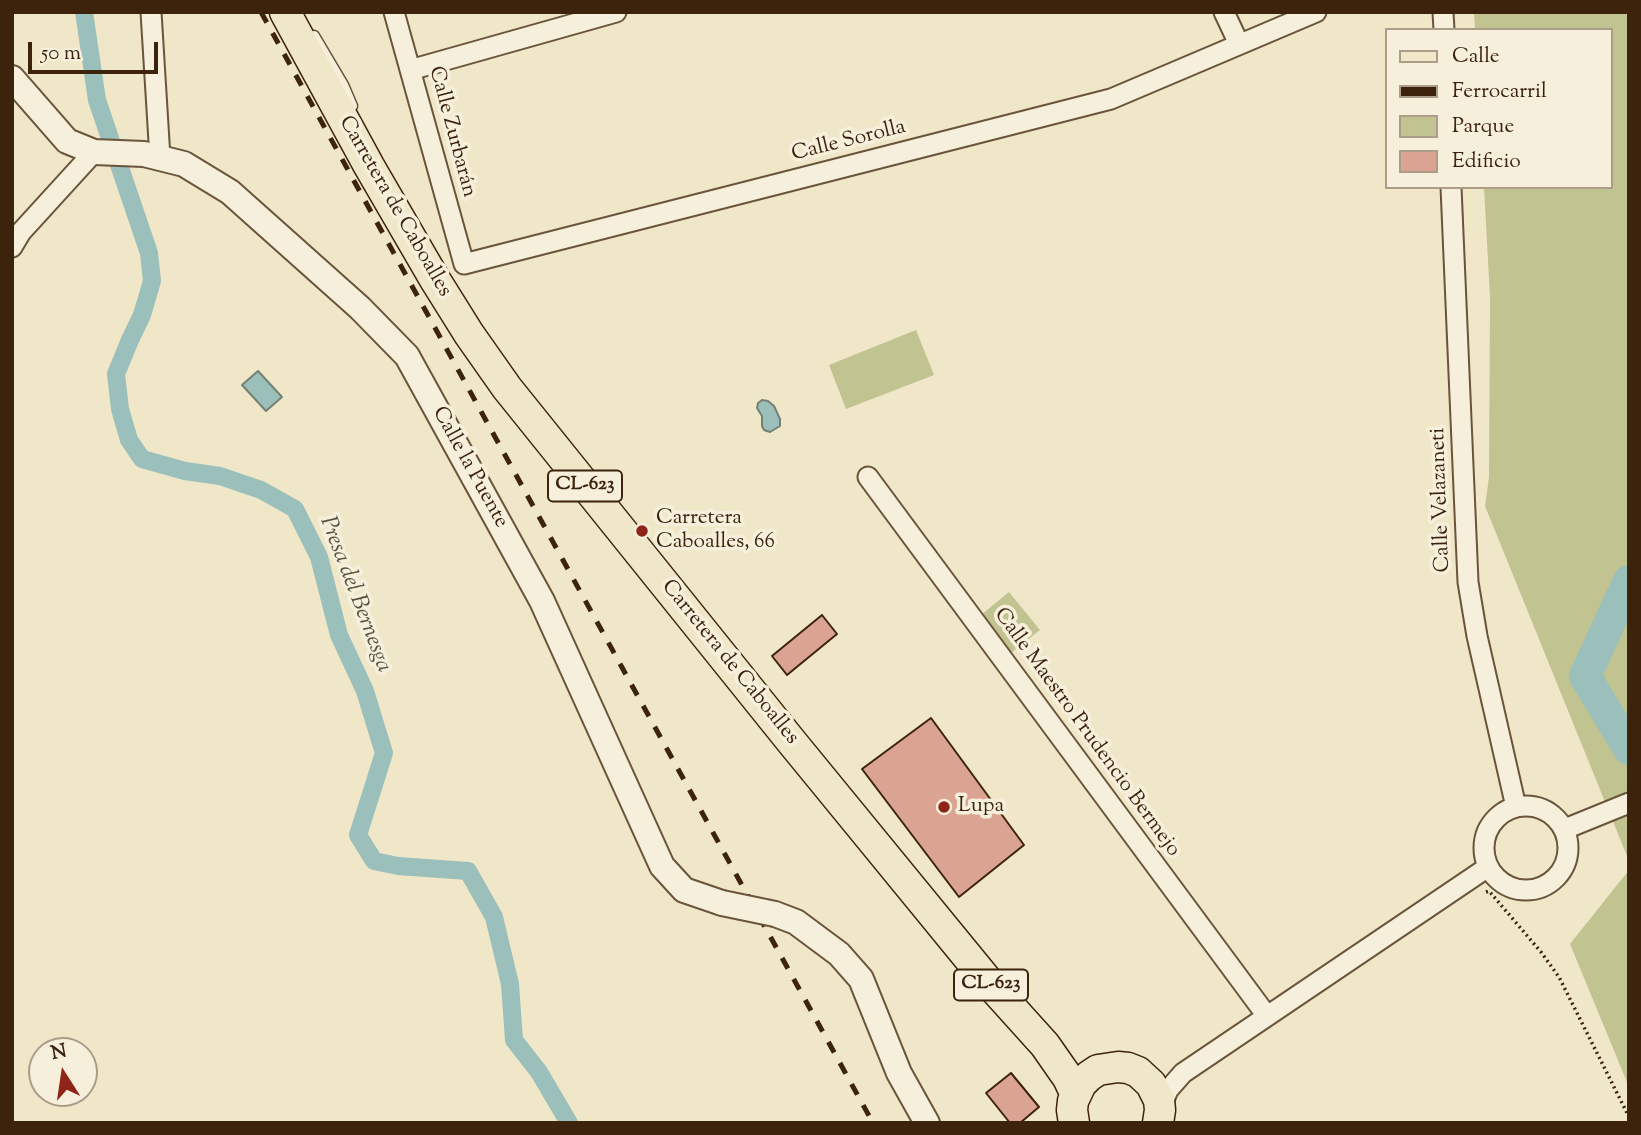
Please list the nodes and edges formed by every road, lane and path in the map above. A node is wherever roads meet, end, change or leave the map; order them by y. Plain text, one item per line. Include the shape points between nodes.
1 (152, 12) edge
2 (394, 12) edge
3 (617, 12) edge
4 (1224, 12) edge
5 (1316, 12) edge
6 (296, 18) edge
7 (1239, 44) junction
8 (410, 70) junction
9 (12, 78) edge
10 (358, 121) dead end
11 (363, 133) dead end
12 (99, 152) junction
13 (160, 158) junction
14 (1451, 189) edge
15 (398, 216) junction
16 (12, 247) edge
17 (464, 264) joint
18 (868, 477) dead end
19 (1629, 803) edge
20 (1516, 807) junction
21 (1565, 829) junction
22 (1488, 867) junction
23 (1455, 889) junction
24 (1267, 1016) junction
25 (1045, 1045) junction
26 (1198, 1062) junction
27 (1108, 1067) junction
28 (1138, 1072) junction
29 (1073, 1114) edge
30 (1159, 1116) edge
31 (1629, 1116) edge
32 (927, 1123) edge

1 - 13 street
2 - 8 street, Calle Zurbarán
3 - 8 street
4 - 7 street
5 - 7 street, Calle Sorolla
6 - 10 lane via 343,85
6 - 15 main road, Carretera de Caboalles / CL-623
7 - 17 street, Calle Sorolla via 1111,99
8 - 17 street, Calle Zurbarán
9 - 12 street via 67,141
11 - 15 lane
12 - 13 street, Calle la Puente
12 - 16 street
13 - 32 street, Calle la Puente, bridge via 184,164 230,192 407,356 542,601 662,866 684,890 796,922 839,954 861,979 899,1073
14 - 20 street, Calle Velazaneti via 1468,582
15 - 25 main road, Carretera de Caboalles / CL-623 via 468,334 507,388 982,974
18 - 24 street, Calle Maestro Prudencio Bermejo
19 - 21 street
20 - 21 street via 1544,809
20 - 22 street via 1495,819 1488,830 1484,842
21 - 22 street via 1569,842 1564,868 1545,886 1519,890 1506,885
22 - 23 street
23 - 24 street
23 - 31 path via 1462,900 1489,891 1541,952 1559,977
24 - 26 street
25 - 27 main road, Carretera de Caboalles / CL-623 via 1076,1063
25 - 29 main road, Carretera de Caboalles / CL-623 via 1068,1078
26 - 28 street via 1164,1072
26 - 30 street via 1168,1090
27 - 28 main road, CL-623
27 - 29 main road, CL-623 via 1081,1084
28 - 30 main road via 1156,1092

